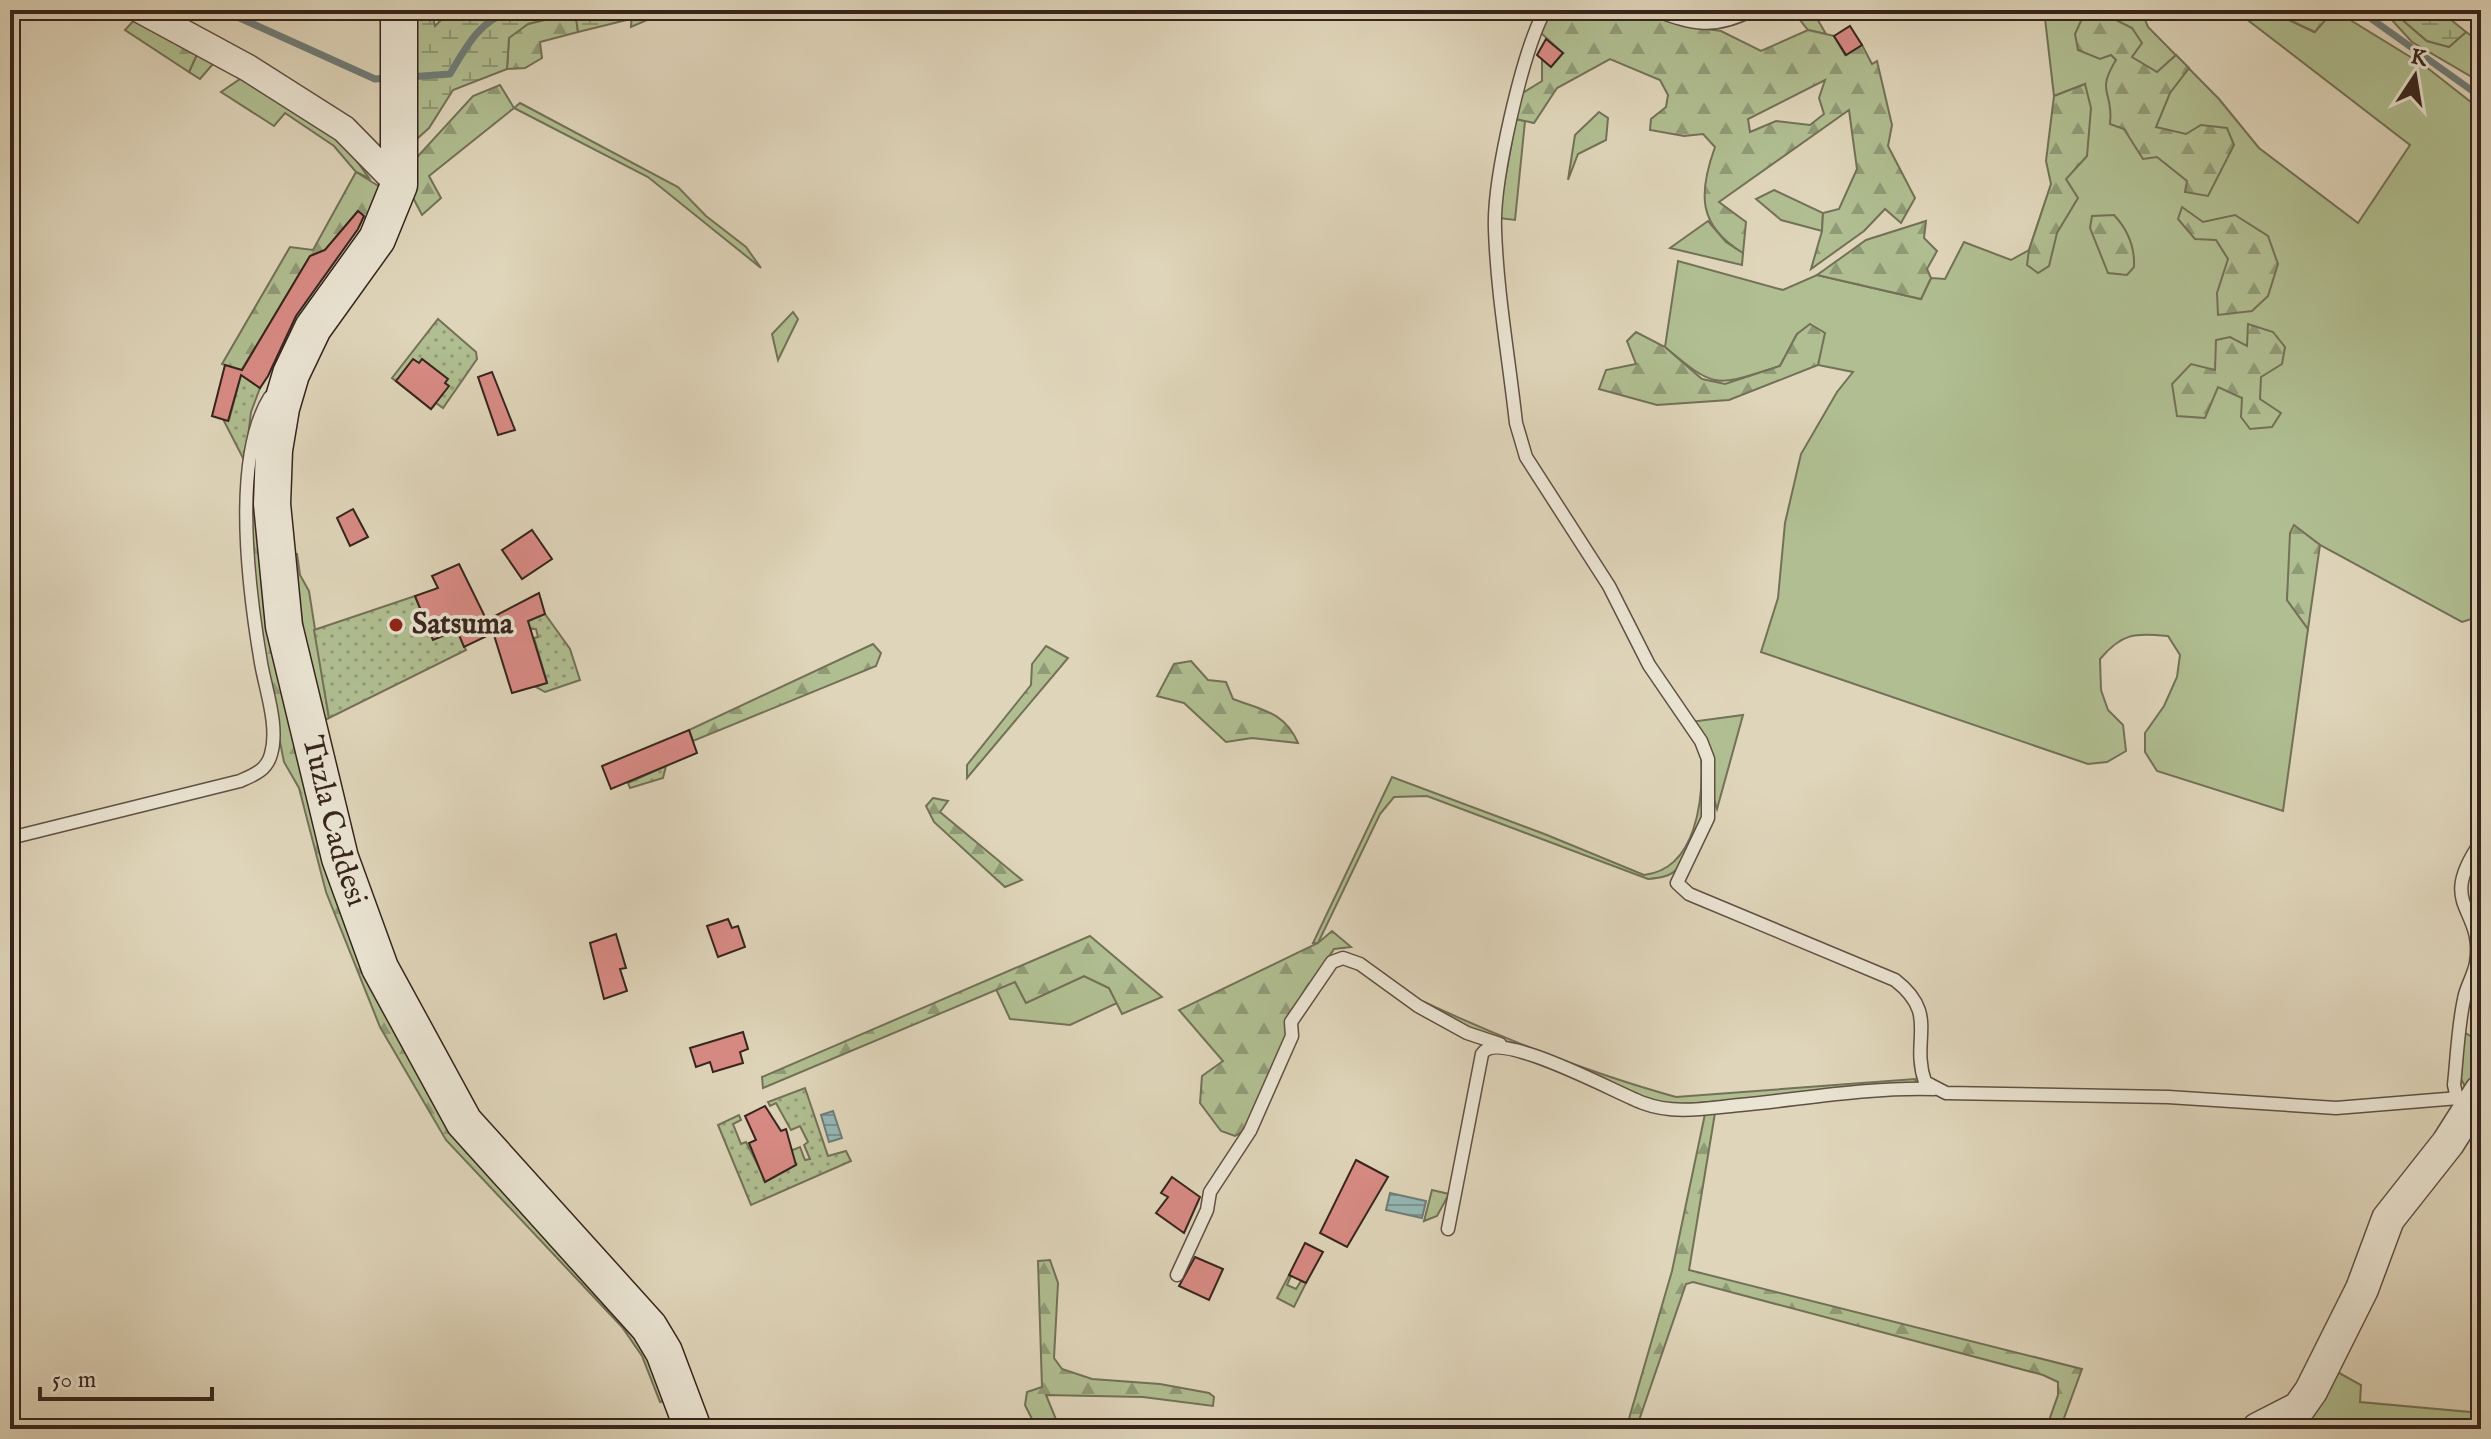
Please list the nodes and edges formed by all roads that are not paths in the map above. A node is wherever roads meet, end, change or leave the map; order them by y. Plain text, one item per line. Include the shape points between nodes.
1 (141, 10) edge
2 (399, 10) edge
3 (1545, 10) edge
4 (1654, 10) edge
5 (1752, 10) edge
6 (399, 185) junction
7 (291, 374) junction
8 (10, 838) edge
9 (2481, 842) edge
10 (1500, 1044) junction
11 (1934, 1089) junction
12 (2471, 1096) edge
13 (1448, 1229) dead end
14 (1177, 1275) dead end
15 (2301, 1418) edge
16 (693, 1429) edge
17 (2258, 1429) edge

1 - 6 street via 248,68 344,129
2 - 6 main road, Tuzla Caddesi
3 - 11 lane via 1517,94 1495,209 1516,423 1526,457 1609,586 1649,665 1708,759 1708,818 1677,883 1689,894 1895,980 1913,994 1924,1021 1920,1068
4 - 5 lane via 1706,24 1727,23
6 - 7 main road, Tuzla Caddesi via 377,239 313,328
7 - 8 lane via 261,411 245,501 273,743 265,767 240,781
7 - 16 main road, Tuzla Caddesi via 281,408 272,489 284,626 340,858 380,968 464,1122 649,1327
9 - 12 lane via 2465,865 2460,885 2477,943 2476,965 2464,997 2454,1085
10 - 11 lane via 1645,1104 1687,1111
10 - 13 lane via 1482,1054
10 - 14 lane via 1418,1006 1360,964 1343,958 1332,962 1291,1022 1292,1036 1253,1124 1210,1192
11 - 12 lane via 2336,1108
12 - 15 street via 2448,1143 2388,1219 2362,1289
15 - 17 street

